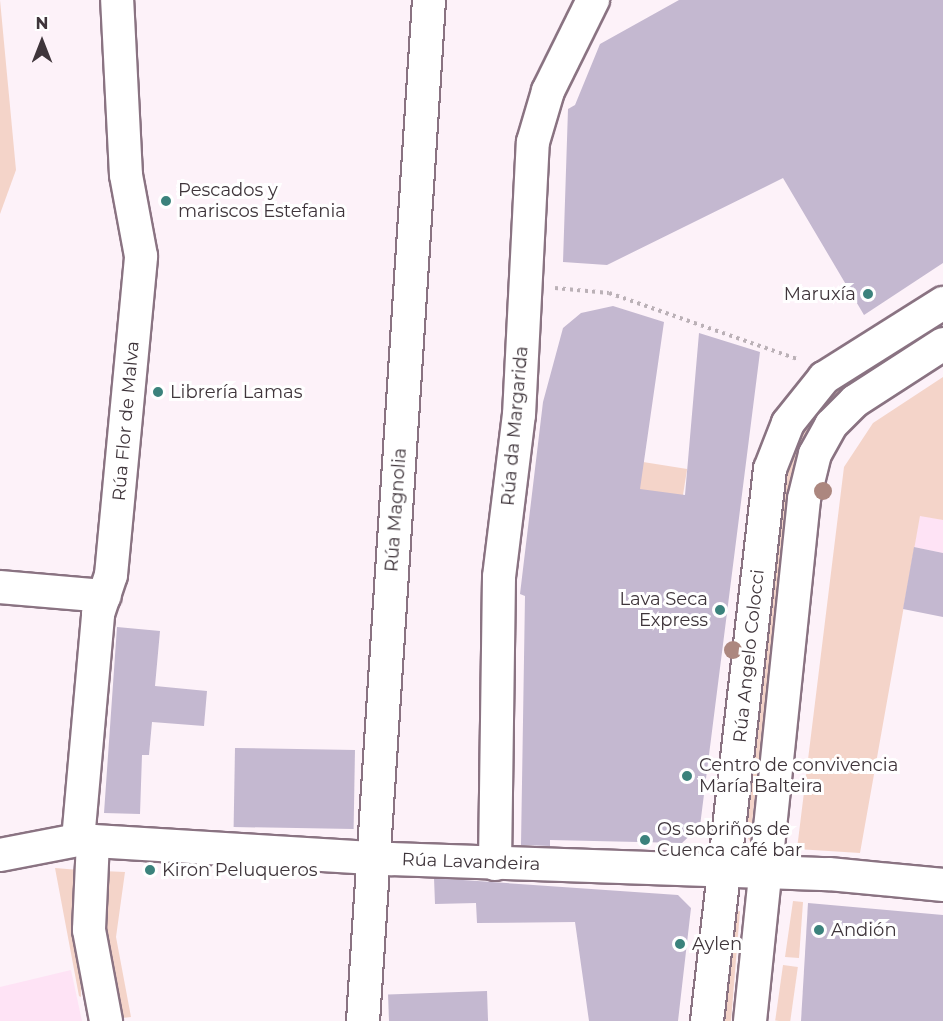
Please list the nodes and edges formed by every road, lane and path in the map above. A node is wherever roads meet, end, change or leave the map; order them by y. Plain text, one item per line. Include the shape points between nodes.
1 (117, 0) edge
2 (429, 0) edge
3 (593, 0) edge
4 (554, 288) dead end
5 (943, 303) edge
6 (943, 344) edge
7 (852, 357) junction
8 (800, 360) dead end
9 (873, 388) junction
10 (0, 587) edge
11 (105, 596) junction
12 (86, 841) junction
13 (0, 855) edge
14 (372, 858) junction
15 (495, 864) junction
16 (727, 869) junction
17 (767, 871) junction
18 (943, 885) edge
19 (106, 1021) edge
20 (363, 1021) edge
21 (707, 1021) edge
22 (750, 1021) edge

1 - 11 street, Rúa Flor de Malva via 126,175 141,256 111,575
2 - 14 street, Rúa Magnolia
3 - 15 street, Rúa da Margarida via 548,91 533,142 519,415 499,577
4 - 8 path via 609,293
5 - 7 street, Rúa Angelo Colocci
6 - 9 street
7 - 9 street
7 - 16 street, Rúa Angelo Colocci via 824,378 788,423 770,469
9 - 17 street via 831,425 815,454 804,499
10 - 11 street
11 - 12 street, Rúa Flor de Malva via 98,614
12 - 13 street, Rúa Lavandeira
12 - 14 street, Rúa Lavandeira
12 - 19 street, Rúa Flor de Malva via 89,930
14 - 15 street, Rúa Lavandeira
14 - 20 street, Rúa Magnolia
15 - 16 street, Rúa Lavandeira
16 - 17 street, Rúa Lavandeira
16 - 21 street, Rúa Angelo Colocci
17 - 18 street, Rúa Lavandeira
17 - 22 street

